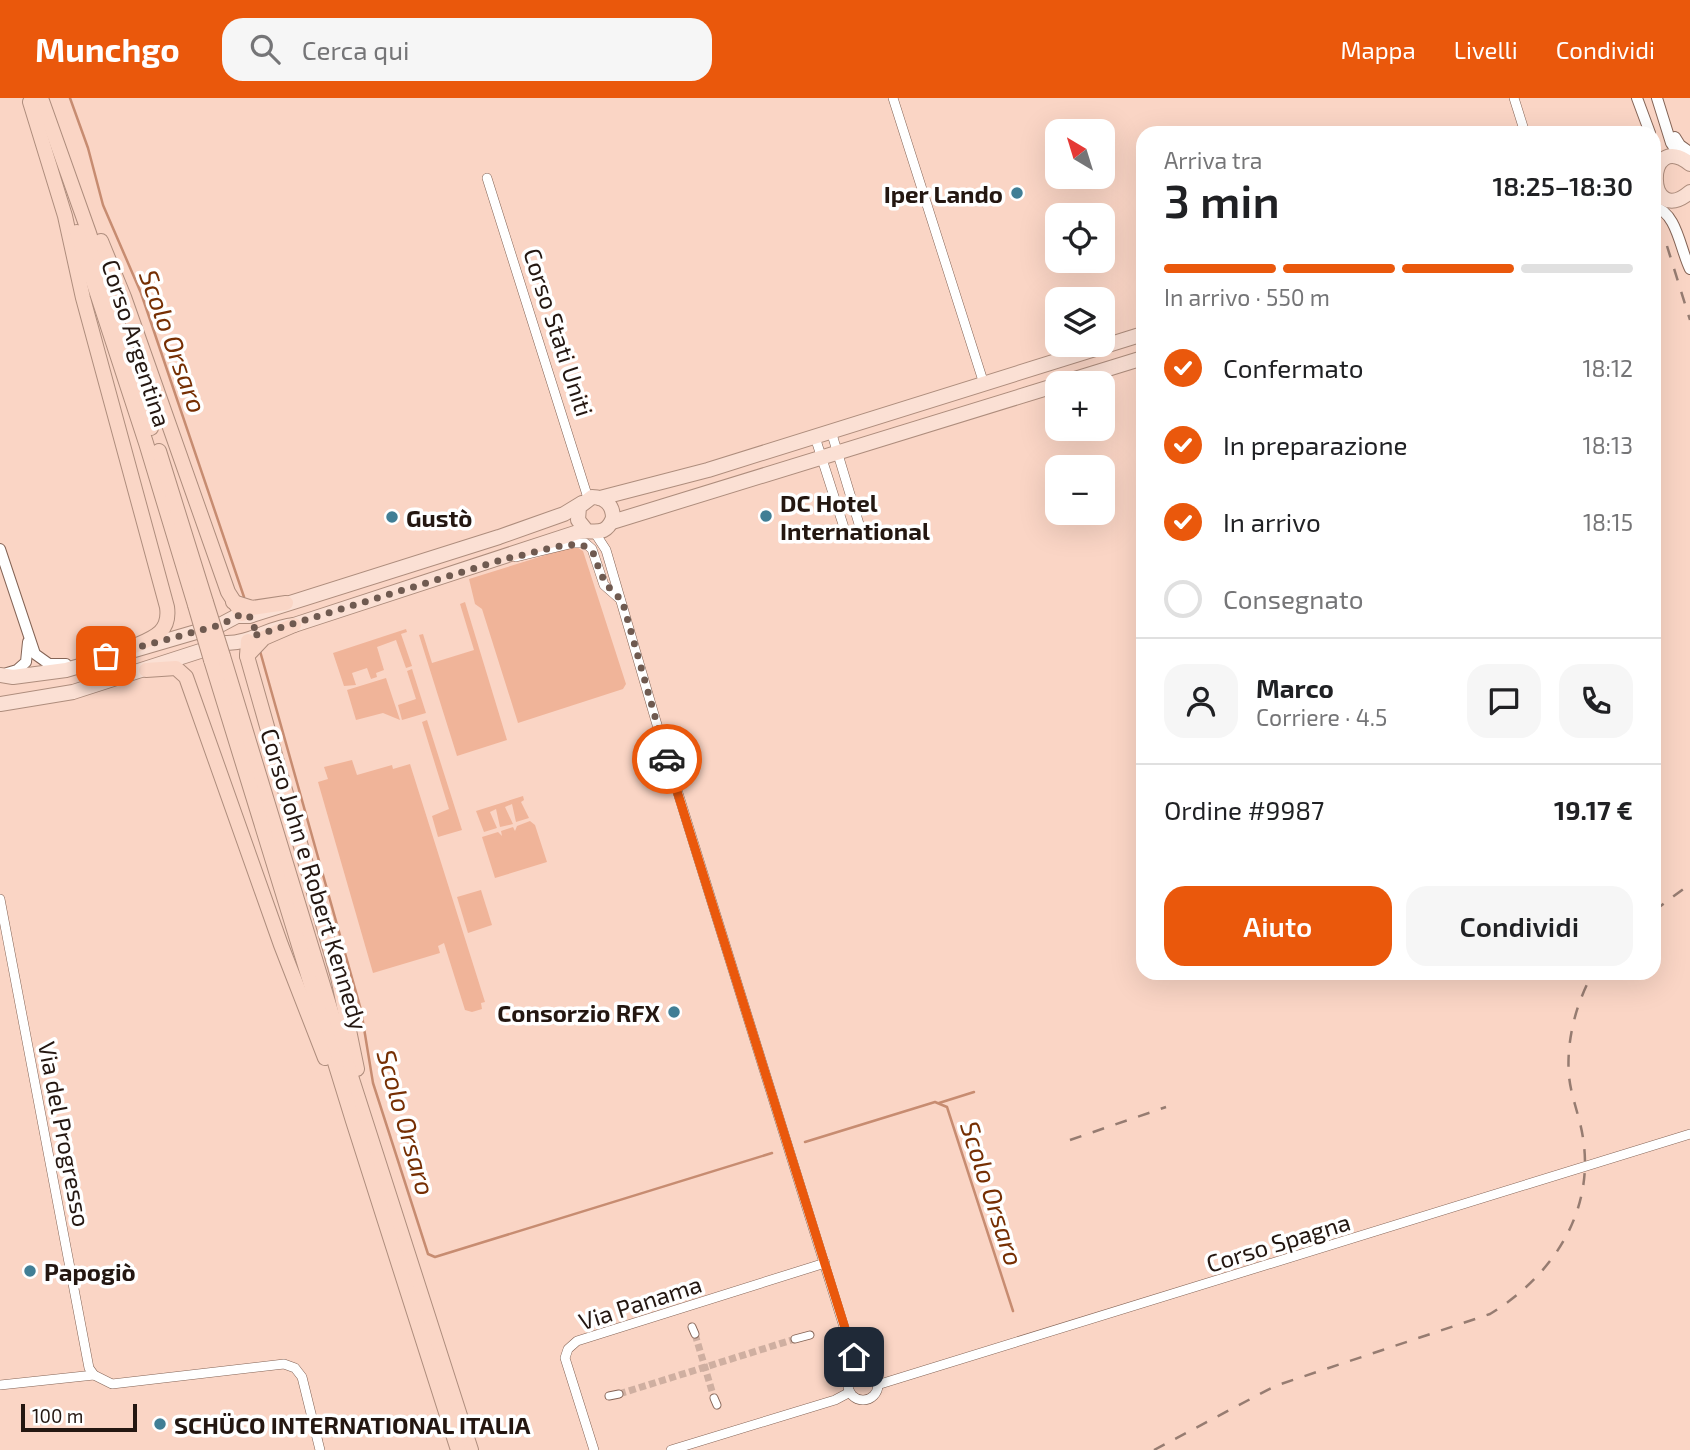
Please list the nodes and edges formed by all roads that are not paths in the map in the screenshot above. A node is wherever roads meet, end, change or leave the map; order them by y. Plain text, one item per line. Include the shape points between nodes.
1 (893, 98) edge
2 (1514, 98) edge
3 (1637, 98) edge
4 (1659, 98) edge
5 (33, 99) edge
6 (1523, 126) edge
7 (1646, 126) edge
8 (54, 130) junction
9 (1688, 160) edge
10 (1661, 165) edge
11 (487, 178) dead end
12 (1690, 192) edge
13 (1661, 200) edge
14 (1661, 200) edge
15 (1661, 202) edge
16 (1690, 266) edge
17 (1136, 336) edge
18 (1136, 360) edge
19 (1101, 371) edge
20 (984, 384) junction
21 (1045, 388) edge
22 (831, 432) junction
23 (815, 437) junction
24 (838, 454) junction
25 (822, 459) junction
26 (590, 500) junction
27 (600, 529) junction
28 (0, 550) edge
29 (508, 558) junction
30 (392, 570) junction
31 (400, 591) junction
32 (622, 600) junction
33 (231, 601) junction
34 (200, 603) junction
35 (286, 603) junction
36 (236, 618) junction
37 (294, 625) junction
38 (28, 639) junction
39 (249, 645) junction
40 (128, 649) junction
41 (220, 653) junction
42 (79, 664) junction
43 (146, 670) junction
44 (1, 675) edge
45 (0, 704) edge
46 (0, 899) edge
47 (352, 1121) junction
48 (1690, 1134) edge
49 (374, 1147) junction
50 (825, 1263) junction
51 (810, 1335) dead end
52 (795, 1339) tunnel mouth
53 (858, 1371) junction
54 (94, 1375) junction
55 (0, 1385) edge
56 (877, 1385) junction
57 (850, 1392) junction
58 (618, 1394) tunnel mouth
59 (609, 1396) dead end
60 (320, 1450) edge
61 (458, 1450) edge
62 (471, 1450) edge
63 (594, 1450) edge
64 (671, 1450) edge

1 - 20 street
2 - 6 street
3 - 7 street
4 - 9 street via 1671,143
5 - 8 highway, Corso Argentina
5 - 34 highway, Corso Argentina
5 - 40 highway via 167,607 168,621 162,632
8 - 33 highway via 78,177 124,296
8 - 34 highway, Corso Argentina
9 - 10 main road via 1667,159
11 - 26 street, Corso Stati Uniti
12 - 13 main road
14 - 16 street via 1673,205
15 - 16 street
17 - 20 main road
18 - 19 main road
20 - 22 main road
21 - 24 main road
22 - 23 main road
22 - 24 street
23 - 25 street
23 - 26 main road
24 - 25 main road
24 - 25 street via 862,534 847,537
25 - 27 main road
26 - 27 main road via 610,506
26 - 27 main road via 577,516
26 - 30 main road via 499,537
27 - 29 main road
27 - 32 street
28 - 38 street
29 - 31 main road
29 - 32 street via 585,543 592,549 604,585
30 - 31 street
30 - 35 main road
31 - 37 main road
32 - 50 street
33 - 35 highway via 252,608
33 - 36 highway
34 - 41 highway, Corso John e Robert Kennedy, bridge
35 - 36 main road
36 - 39 main road via 255,623
36 - 40 main road
37 - 39 main road
37 - 39 highway
38 - 42 street via 44,663
38 - 44 street via 23,667
39 - 41 main road
39 - 49 highway via 338,977
40 - 42 main road
41 - 43 main road
41 - 47 highway, Corso John e Robert Kennedy
41 - 49 highway, Corso John e Robert Kennedy
42 - 44 main road via 42,674
43 - 45 main road via 52,697
43 - 47 highway via 176,668 186,677 298,994
46 - 54 street, Via del Progresso via 89,1368
47 - 61 highway, Corso John e Robert Kennedy
48 - 56 street, Corso Spagna
49 - 62 highway, Corso John e Robert Kennedy
50 - 53 street
50 - 63 street, Via Panama via 577,1341 565,1358
51 - 52 street
53 - 56 street via 870,1373
53 - 57 street via 850,1378
54 - 55 street
54 - 60 street via 112,1384 284,1364 302,1377
56 - 57 street, Corso Spagna via 868,1399 855,1398
57 - 64 street, Corso Spagna
58 - 59 street

